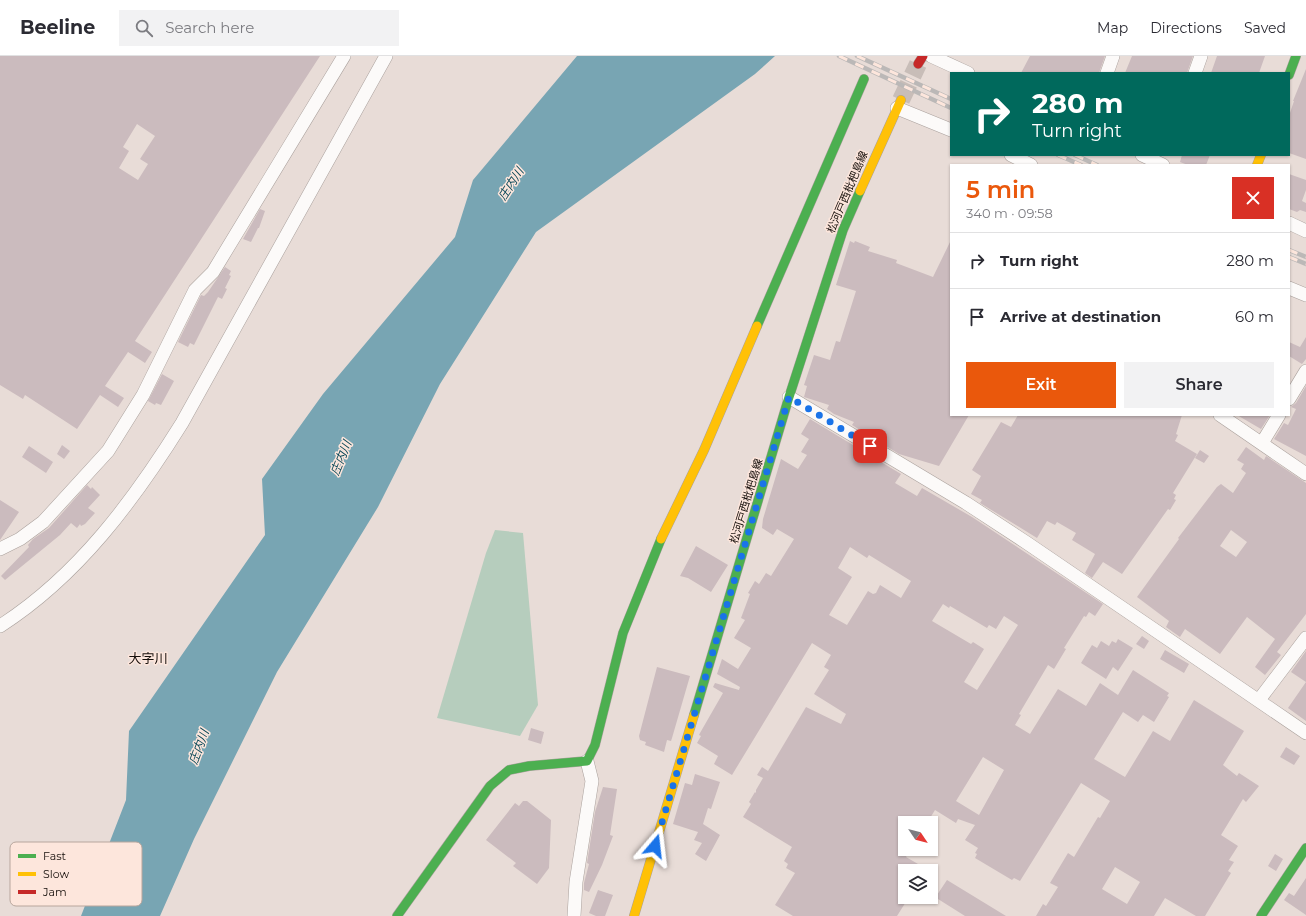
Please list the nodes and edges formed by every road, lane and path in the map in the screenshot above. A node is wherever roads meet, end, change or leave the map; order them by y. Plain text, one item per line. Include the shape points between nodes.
1 (344, 56) edge
2 (386, 56) edge
3 (932, 56) edge
4 (1113, 56) edge
5 (1201, 56) edge
6 (1296, 56) edge
7 (966, 72) edge
8 (1107, 72) edge
9 (1195, 72) edge
10 (1290, 72) edge
11 (864, 79) dead end
12 (899, 104) joint
13 (950, 130) edge
14 (1013, 156) edge
15 (1144, 156) edge
16 (1029, 164) edge
17 (1161, 164) edge
18 (1290, 223) edge
19 (1306, 231) edge
20 (1290, 288) edge
21 (1306, 295) edge
22 (1306, 371) edge
23 (789, 397) junction
24 (1290, 397) edge
25 (1222, 416) edge
26 (1278, 416) edge
27 (1262, 443) junction
28 (1306, 474) edge
29 (0, 549) edge
30 (0, 626) edge
31 (1306, 638) edge
32 (1260, 700) junction
33 (1306, 733) edge
34 (587, 762) junction
35 (1306, 848) edge
36 (397, 916) edge
37 (574, 916) edge
38 (634, 916) edge
39 (1261, 916) edge

1 - 29 street via 213,272 195,290 143,395 108,451 44,522
2 - 30 street via 190,409 154,468 87,552 56,582
3 - 7 street
4 - 8 street
5 - 9 street
6 - 10 street
11 - 34 street via 704,450 654,553 623,633 595,745
12 - 13 street
12 - 23 street, 松河戸西枇杷島線 via 842,230
14 - 16 street
15 - 17 street
18 - 19 street
20 - 21 street
22 - 24 street
23 - 32 street via 1028,543
23 - 38 street, 松河戸西枇杷島線
25 - 27 street
26 - 27 street
27 - 28 street
31 - 32 street
32 - 33 street
34 - 36 street via 509,770 490,786
34 - 37 street via 592,781 576,882
35 - 39 street

